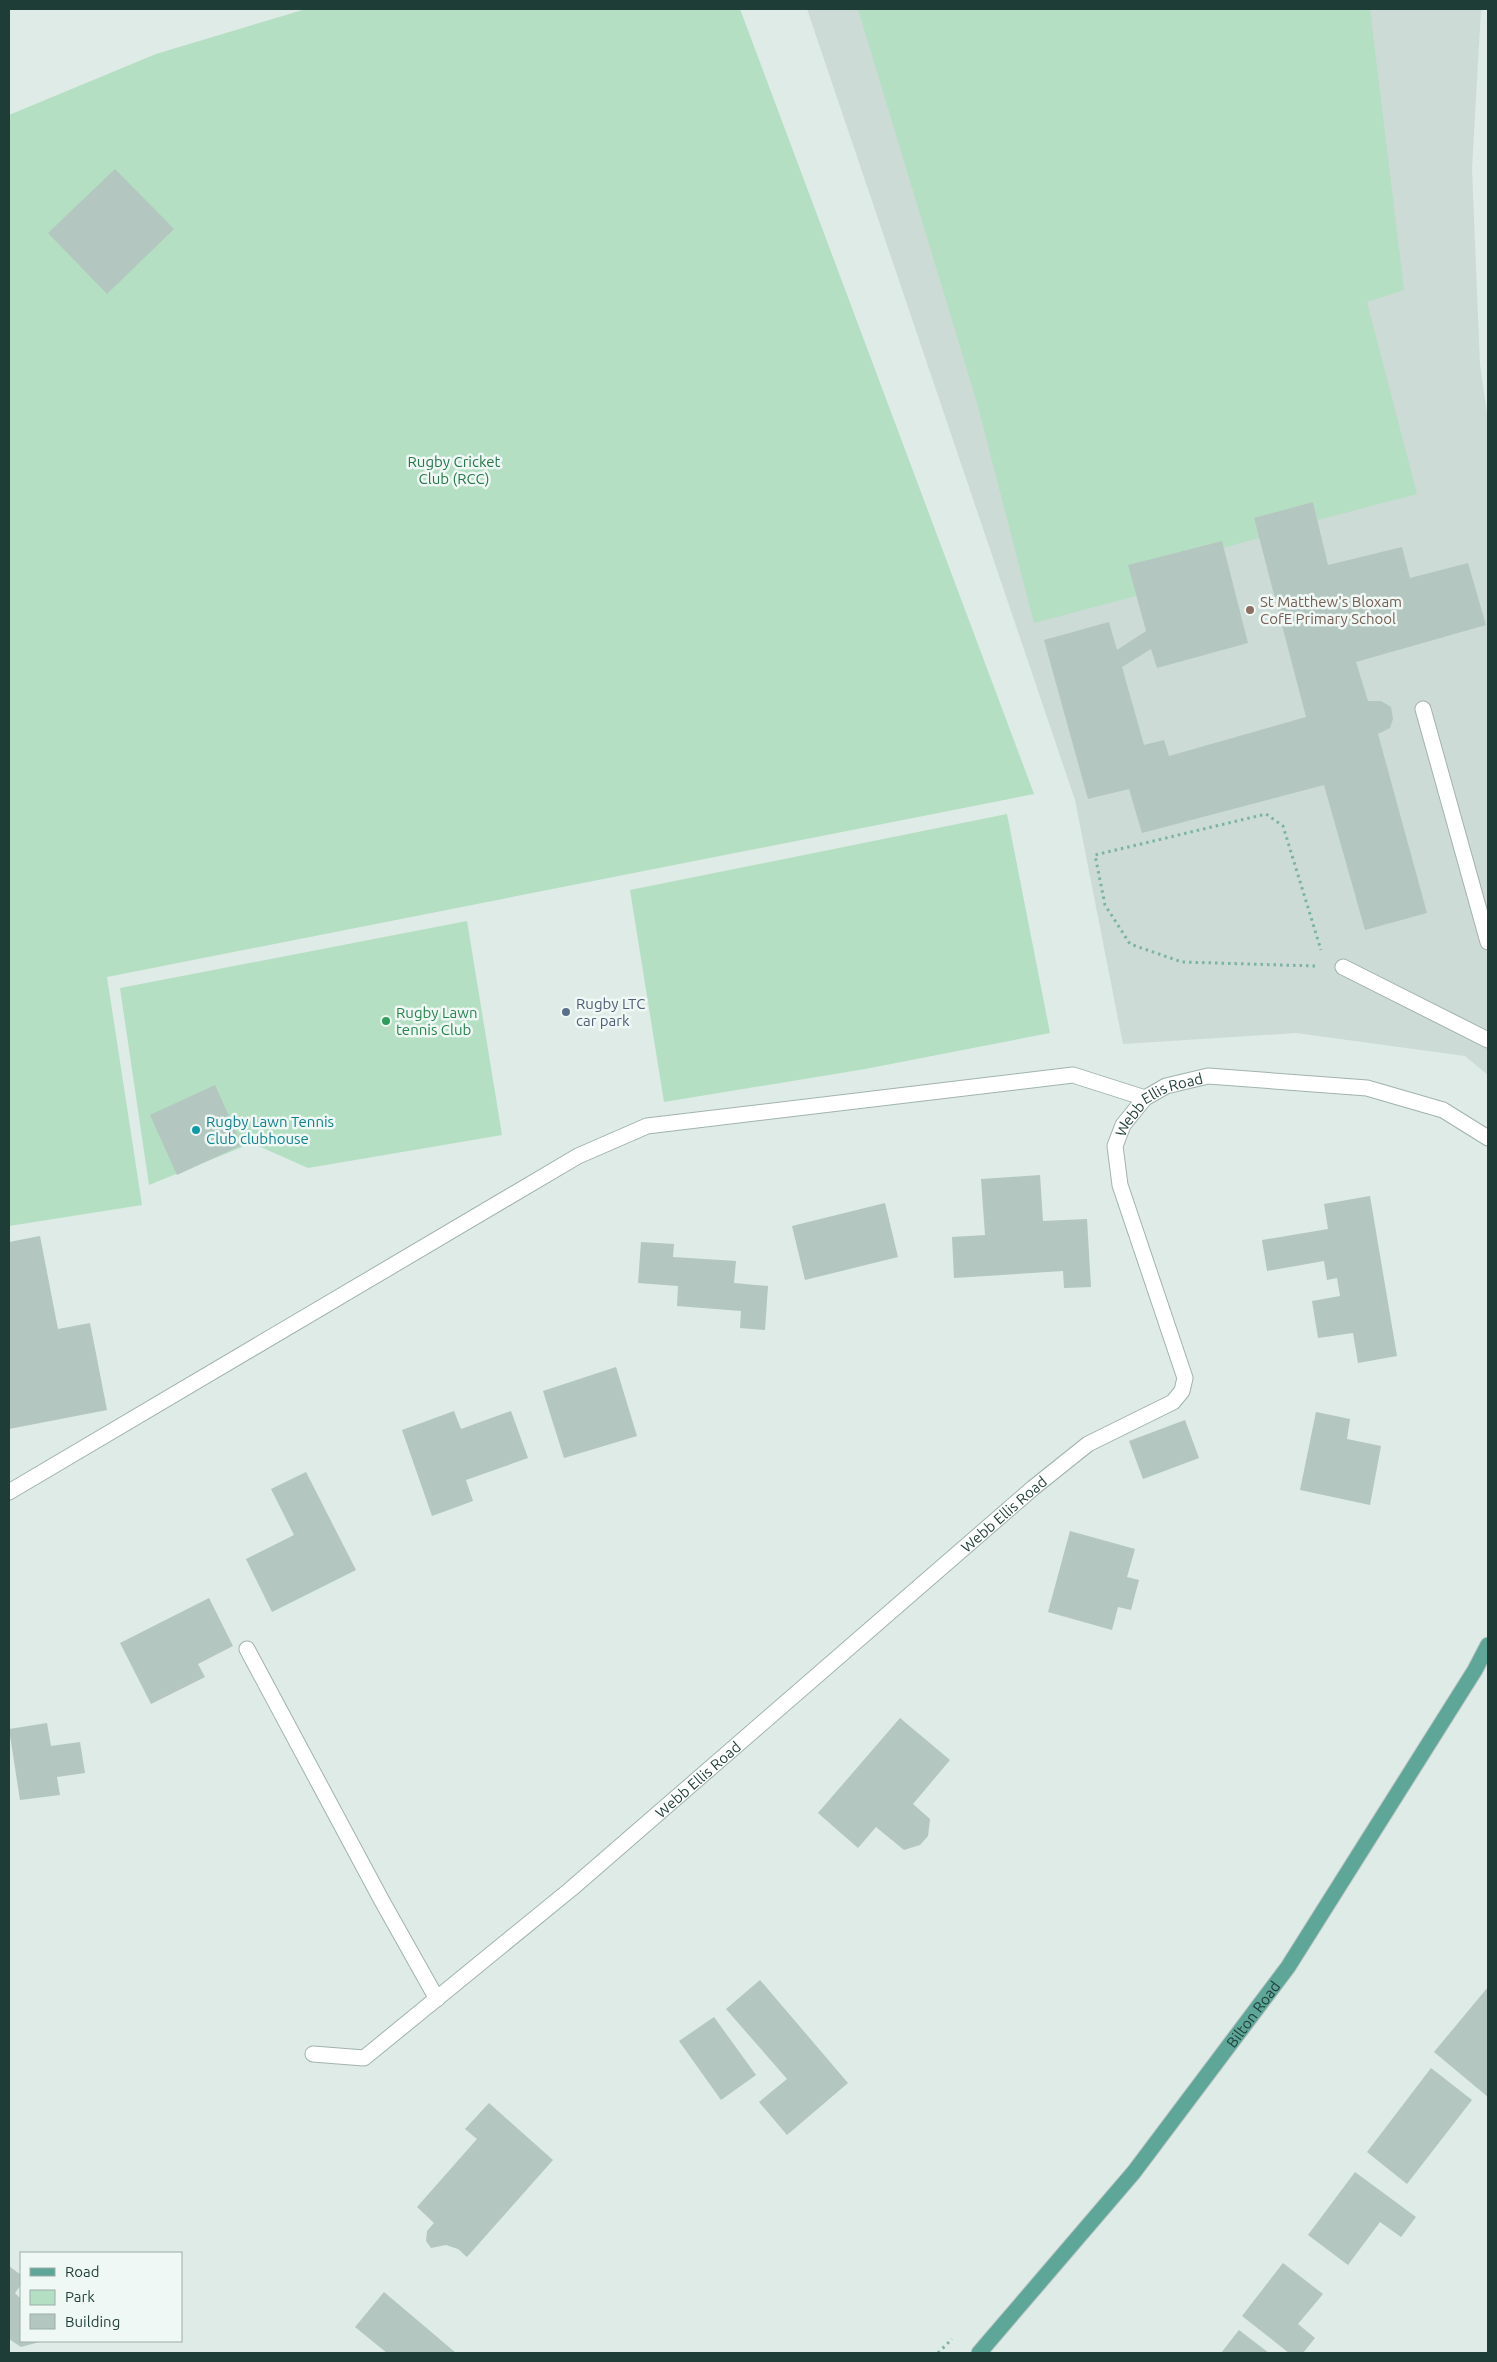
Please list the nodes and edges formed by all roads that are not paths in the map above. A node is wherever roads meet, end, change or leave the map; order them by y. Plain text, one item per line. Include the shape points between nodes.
1 (1423, 709) dead end
2 (1488, 942) edge
3 (1343, 967) road end
4 (1488, 1040) edge
5 (1145, 1098) junction
6 (1488, 1138) edge
7 (9, 1492) edge
8 (1488, 1645) edge
9 (248, 1649) dead end
10 (437, 1999) junction
11 (313, 2054) dead end
12 (979, 2353) edge

1 - 2 street
3 - 4 street
5 - 6 street, Webb Ellis Road via 1166,1086 1208,1076 1367,1088 1443,1110
5 - 7 street via 1073,1075 647,1126 578,1156
5 - 10 street, Webb Ellis Road via 1123,1125 1115,1146 1118,1176 1185,1378 1182,1391 1173,1402 1088,1444 1025,1495 571,1889
8 - 12 main road, Bilton Road via 1288,1967 1134,2172
9 - 10 street
10 - 11 street, Webb Ellis Road via 364,2058

